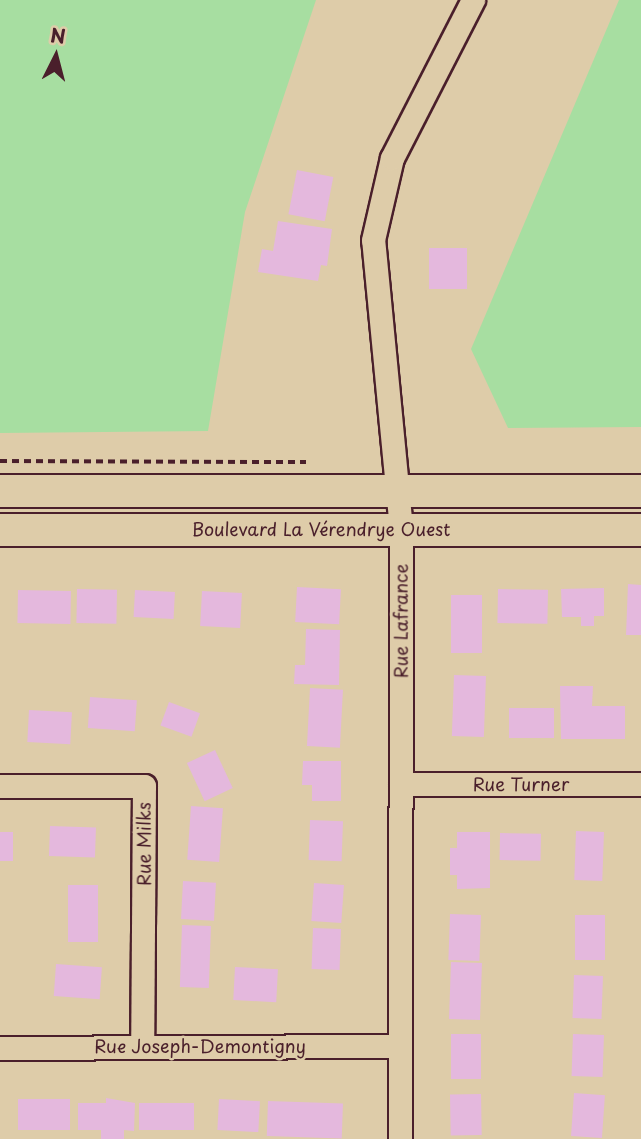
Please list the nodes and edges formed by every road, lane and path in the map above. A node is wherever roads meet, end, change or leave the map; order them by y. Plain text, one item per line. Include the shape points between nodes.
1 (472, 0) edge
2 (0, 491) edge
3 (398, 491) junction
4 (641, 491) edge
5 (401, 528) junction
6 (0, 530) edge
7 (641, 530) edge
8 (401, 784) junction
9 (641, 784) edge
10 (0, 786) edge
11 (142, 1046) junction
12 (400, 1046) junction
13 (0, 1048) edge
14 (400, 1139) edge

1 - 3 street, Rue Lafrance via 392,158 376,213 375,279
2 - 3 main road
3 - 4 main road
3 - 5 street, Rue Lafrance
5 - 6 main road, Boulevard La Vérendrye Ouest
5 - 7 main road, Boulevard La Vérendrye Ouest
5 - 8 street, Rue Lafrance
8 - 9 street, Rue Turner
8 - 12 street, Rue Lafrance
10 - 11 street, Rue Milks via 144,786
11 - 12 street, Rue Joseph-Demontigny
11 - 13 street, Rue Joseph-Demontigny
12 - 14 street, Rue Lafrance

